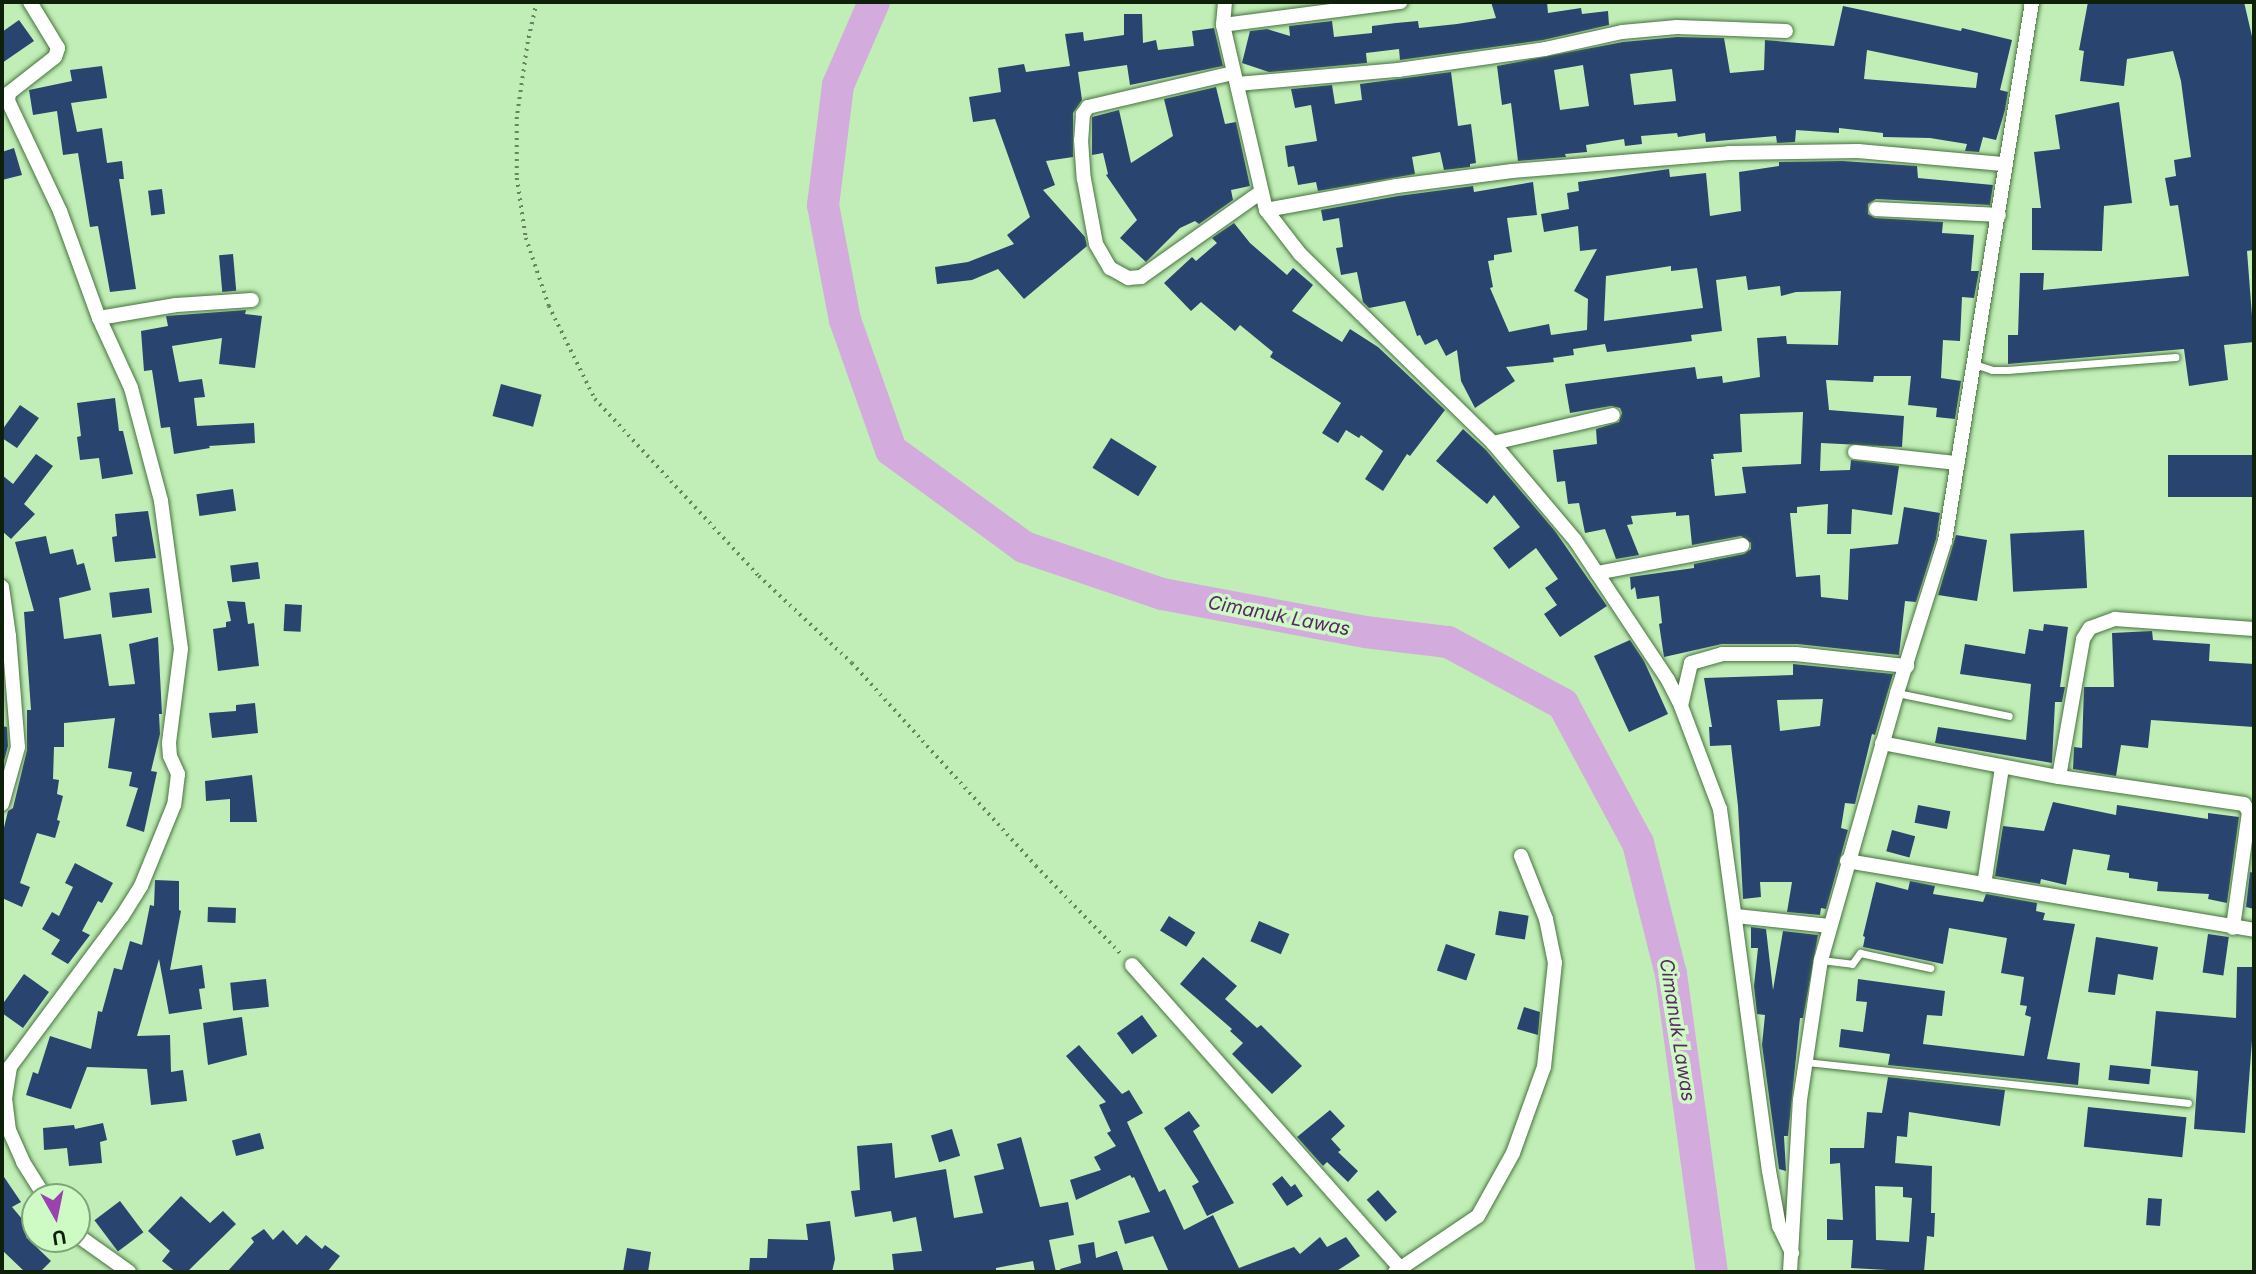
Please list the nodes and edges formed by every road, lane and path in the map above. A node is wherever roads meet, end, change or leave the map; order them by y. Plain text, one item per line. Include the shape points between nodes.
1 (30, 2) edge
2 (537, 2) edge
3 (1225, 2) edge
4 (1401, 2) edge
5 (2032, 2) edge
6 (1223, 25) junction
7 (1786, 31) dead end
8 (1235, 78) junction
9 (2005, 164) junction
10 (1261, 192) junction
11 (1876, 209) dead end
12 (1266, 210) junction
13 (1998, 215) junction
14 (252, 300) dead end
15 (99, 318) junction
16 (2175, 357) dead end
17 (1973, 364) junction
18 (1613, 415) dead end
19 (1493, 443) junction
20 (1855, 452) dead end
21 (1957, 463) junction
22 (1742, 545) dead end
23 (1597, 573) junction
24 (2, 587) edge
25 (2254, 629) edge
26 (1907, 666) junction
27 (1897, 693) junction
28 (1681, 706) junction
29 (2009, 716) dead end
30 (1882, 743) junction
31 (2001, 767) junction
32 (2059, 777) junction
33 (2, 804) edge
34 (1521, 856) dead end
35 (1847, 861) junction
36 (1984, 885) junction
37 (1735, 916) junction
38 (1829, 926) junction
39 (2233, 928) junction
40 (2254, 930) edge
41 (1821, 960) junction
42 (1132, 965) joint
43 (1930, 968) dead end
44 (1804, 1062) junction
45 (2188, 1103) dead end
46 (36, 1183) edge
47 (91, 1245) edge
48 (1792, 1253) junction
49 (1400, 1271) edge
50 (129, 1272) edge
51 (1790, 1272) edge

1 - 15 street via 58,48 55,57 9,93 8,101 60,211
2 - 42 path via 517,117 517,178 526,237 549,306 595,399 759,576 852,663
3 - 6 street
4 - 6 street
5 - 9 street
6 - 8 street
7 - 8 street via 1700,27 1622,32 1545,49 1398,70
8 - 10 street
8 - 10 street via 1088,107 1081,140 1096,244 1110,268 1128,278 1141,277
9 - 12 street via 1858,151 1729,153 1512,171
9 - 13 street
10 - 12 street
11 - 13 street
12 - 19 street via 1300,254
13 - 17 street
14 - 15 street via 176,305
15 - 46 street via 131,388 149,447 169,547 181,649 169,743 178,793 141,886 10,1067 5,1098 9,1130
16 - 17 lane via 2007,370
17 - 21 street
18 - 19 street
19 - 23 street
20 - 21 street
21 - 26 street via 1945,541
22 - 23 street
23 - 28 street
24 - 33 street via 18,747
25 - 32 street via 2115,618 2090,628 2083,639
26 - 27 street
26 - 28 street via 1796,654 1711,656 1690,665
27 - 29 lane
27 - 30 street
28 - 37 street via 1720,809
30 - 31 street
30 - 35 street
31 - 32 street
31 - 36 street
32 - 39 street via 2247,807
34 - 49 street via 1546,919 1555,963 1545,1067 1513,1153 1478,1216
35 - 36 street
35 - 38 street
36 - 39 street
37 - 38 street
37 - 48 street via 1769,1171 1779,1226
38 - 41 street
39 - 40 street
41 - 43 lane via 1854,963 1860,953
41 - 44 street
42 - 49 street
44 - 45 lane
44 - 48 street
47 - 50 street
48 - 51 street

